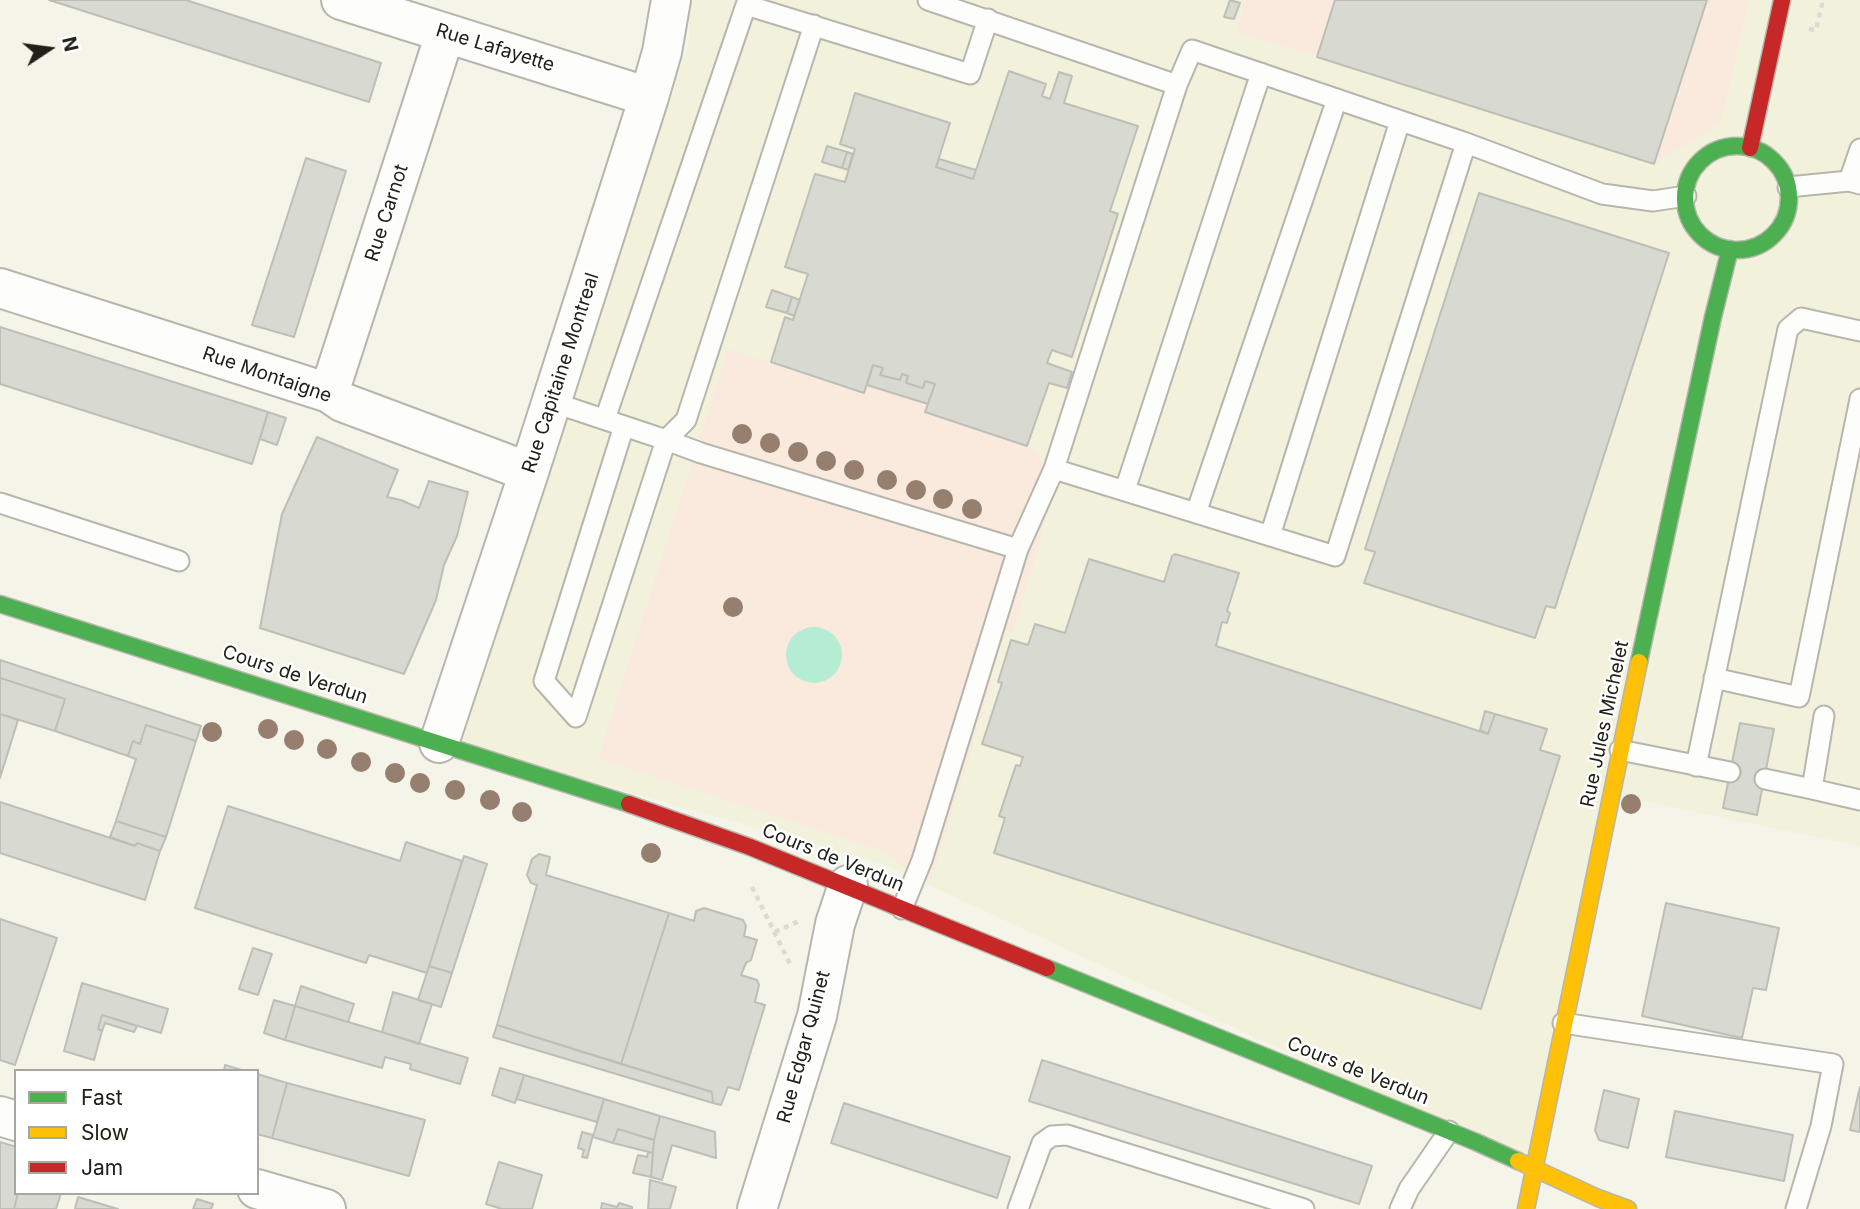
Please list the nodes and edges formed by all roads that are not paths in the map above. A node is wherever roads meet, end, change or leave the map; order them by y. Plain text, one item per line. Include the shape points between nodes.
1 (341, 0) edge
2 (671, 0) edge
3 (928, 0) edge
4 (1782, 0) edge
5 (988, 19) junction
6 (814, 26) junction
7 (445, 34) junction
8 (1261, 73) junction
9 (1177, 85) junction
10 (649, 97) junction
11 (1336, 99) junction
12 (1400, 121) junction
13 (1466, 143) junction
14 (1750, 148) junction
15 (1860, 149) edge
16 (1855, 182) edge
17 (1788, 187) junction
18 (1686, 196) junction
19 (1730, 249) junction
20 (0, 288) edge
21 (1860, 331) edge
22 (329, 393) junction
23 (1860, 399) edge
24 (552, 402) junction
25 (605, 419) junction
26 (624, 426) junction
27 (666, 440) junction
28 (1054, 469) junction
29 (530, 472) junction
30 (1125, 490) junction
31 (1, 508) edge
32 (1196, 513) junction
33 (1270, 536) junction
34 (1017, 549) junction
35 (179, 561) dead end
36 (0, 604) edge
37 (1714, 678) junction
38 (1825, 716) dead end
39 (439, 743) junction
40 (1620, 750) junction
41 (1696, 766) junction
42 (1730, 772) dead end
43 (1765, 779) dead end
44 (1812, 789) junction
45 (1860, 800) edge
46 (848, 885) junction
47 (902, 909) junction
48 (1563, 1023) junction
49 (1449, 1131) junction
50 (1534, 1168) junction
51 (259, 1190) edge
52 (326, 1209) edge
53 (757, 1209) edge
54 (1018, 1209) edge
55 (1304, 1209) edge
56 (1400, 1209) edge
57 (1527, 1209) edge
58 (1628, 1209) edge
59 (1796, 1209) edge

1 - 7 street, Rue Lafayette
2 - 10 street, Rue Capitaine Montreal
3 - 5 lane
4 - 14 main road
5 - 6 lane via 970,74
5 - 9 lane
6 - 25 lane via 746,5
6 - 27 lane via 686,420
7 - 10 street, Rue Lafayette
7 - 22 street, Rue Carnot
8 - 9 lane via 1192,50
8 - 11 lane
8 - 30 lane
9 - 28 lane
10 - 24 street, Rue Capitaine Montreal
11 - 12 lane
11 - 32 lane
12 - 13 lane
12 - 33 lane
13 - 18 lane via 1602,194 1653,201
13 - 33 lane via 1335,556
14 - 17 main road via 1774,162
14 - 18 main road via 1727,147 1706,156 1695,167
15 - 16 lane
16 - 17 lane
17 - 19 main road via 1789,203 1775,233 1754,246
18 - 19 main road via 1693,225 1709,241
19 - 40 main road, Rue Jules Michelet
20 - 22 street, Rue Montaigne
21 - 37 lane via 1801,318 1788,329
22 - 29 street, Rue Montaigne via 342,402
23 - 37 lane via 1799,697
24 - 25 lane
24 - 29 street, Rue Capitaine Montreal
25 - 26 lane
26 - 27 lane
26 - 27 lane via 544,681 576,717
27 - 34 lane
28 - 30 lane
28 - 34 lane
29 - 39 street, Rue Capitaine Montreal
30 - 32 lane
31 - 35 lane
32 - 33 lane
34 - 47 lane via 922,860
36 - 39 main road, Cours de Verdun
37 - 41 lane
38 - 44 lane
39 - 46 main road, Cours de Verdun via 618,800
40 - 41 lane
40 - 48 main road, Rue Jules Michelet
41 - 42 lane
43 - 44 lane
44 - 45 lane
46 - 47 main road, Cours de Verdun
46 - 53 street, Rue Edgar Quinet via 835,924 817,1016
47 - 49 main road, Cours de Verdun
48 - 50 main road, Rue Jules Michelet
48 - 59 lane via 1833,1064 1821,1126
49 - 50 main road, Cours de Verdun
49 - 56 lane
50 - 57 main road, Rue Jules Michelet
50 - 58 main road, Cours de Verdun
51 - 52 street
54 - 55 lane via 1042,1143 1052,1136 1067,1135

